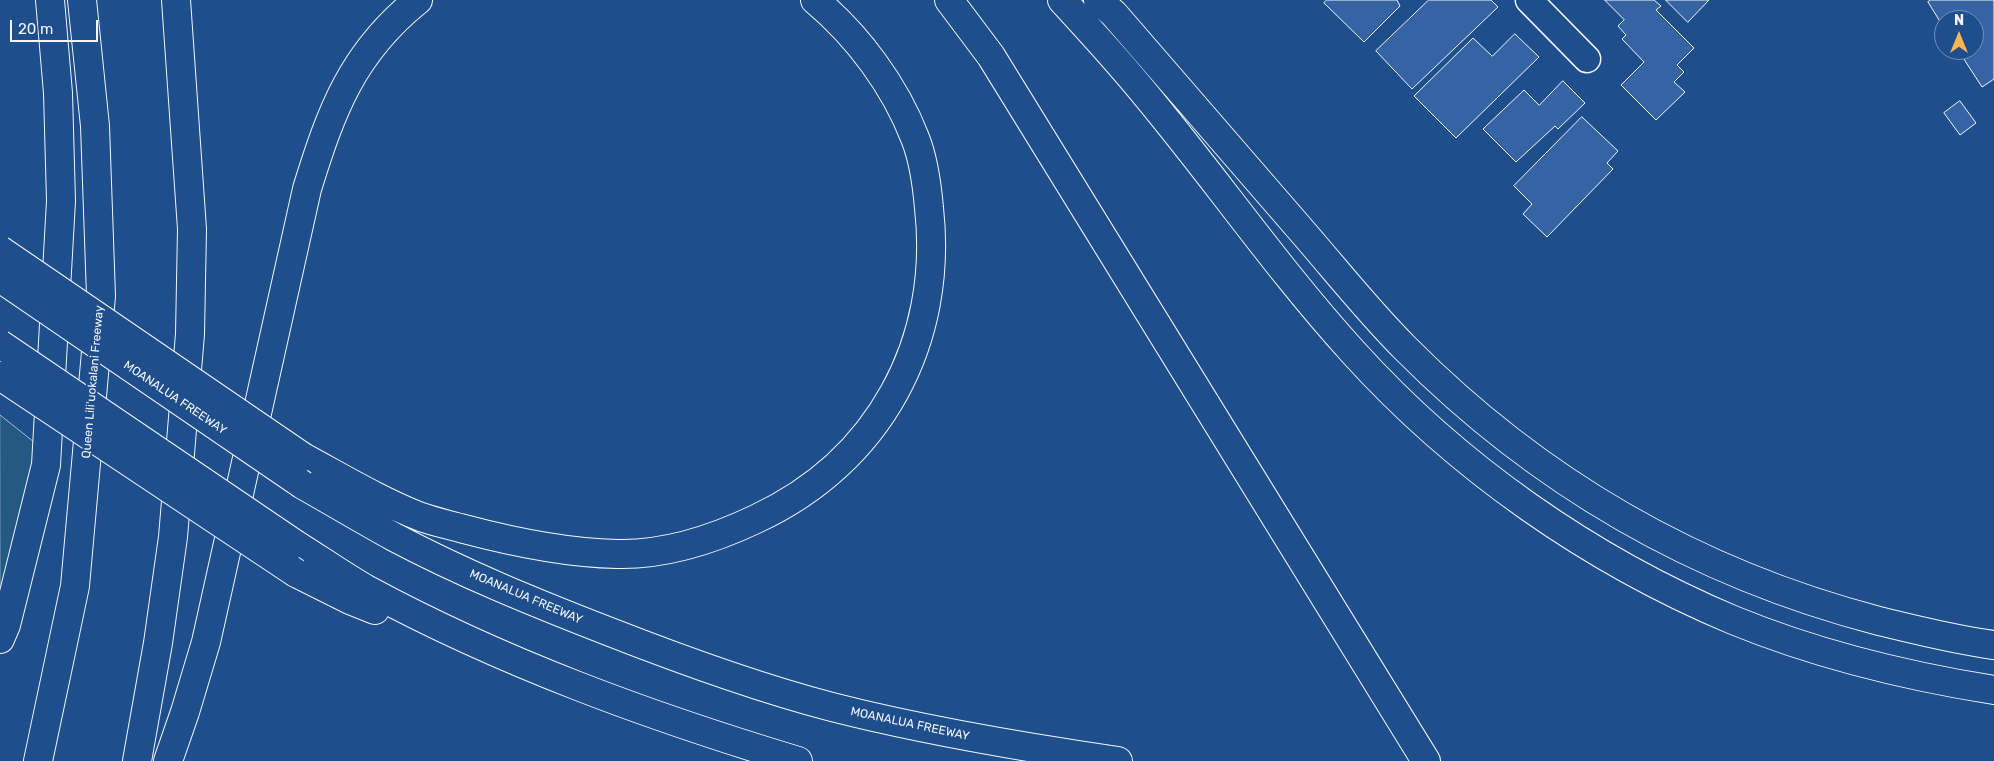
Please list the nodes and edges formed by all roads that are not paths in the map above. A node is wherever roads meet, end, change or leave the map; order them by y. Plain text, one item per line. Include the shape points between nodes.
1 (50, 0) edge
2 (82, 0) edge
3 (176, 0) edge
4 (418, 0) edge
5 (816, 0) edge
6 (949, 0) edge
7 (1062, 0) edge
8 (1098, 0) edge
9 (1529, 0) edge
10 (1587, 59) dead end
11 (0, 250) edge
12 (0, 278) edge
13 (0, 344) edge
14 (0, 376) edge
15 (0, 639) edge
16 (1994, 645) edge
17 (575, 687) junction
18 (1994, 690) edge
19 (38, 761) edge
20 (136, 761) edge
21 (168, 761) edge
22 (798, 761) edge
23 (1118, 761) edge
24 (1426, 761) edge

1 - 15 highway via 58,93 61,201 46,465
2 - 19 highway, Queen Liliʻuokalani Freeway via 95,126 101,296 75,586
3 - 20 highway via 192,229 190,334 174,537
4 - 21 highway via 401,14 348,79 327,125 307,189 206,642
5 - 11 highway, bridge via 835,17 894,95 916,139 926,180 932,232 930,282 923,323 909,363 889,404 859,445 820,481 772,512 728,532 671,548 618,554 545,546 423,518 303,456
6 - 24 highway via 991,56
7 - 18 highway via 1131,76 1297,287 1354,353 1454,450 1519,500 1590,547 1657,585 1735,620 1814,648 1926,679
8 - 16 highway via 1114,14 1404,348 1489,424 1539,462 1635,526 1761,584 1864,617
9 - 10 street
12 - 23 highway, MOANALUA FREEWAY, bridge via 303,485 395,537 472,575 563,614 728,675 831,707 1035,749
13 - 17 highway, bridge via 364,588 447,631
14 - 17 highway, bridge via 296,573 350,600
17 - 22 highway

